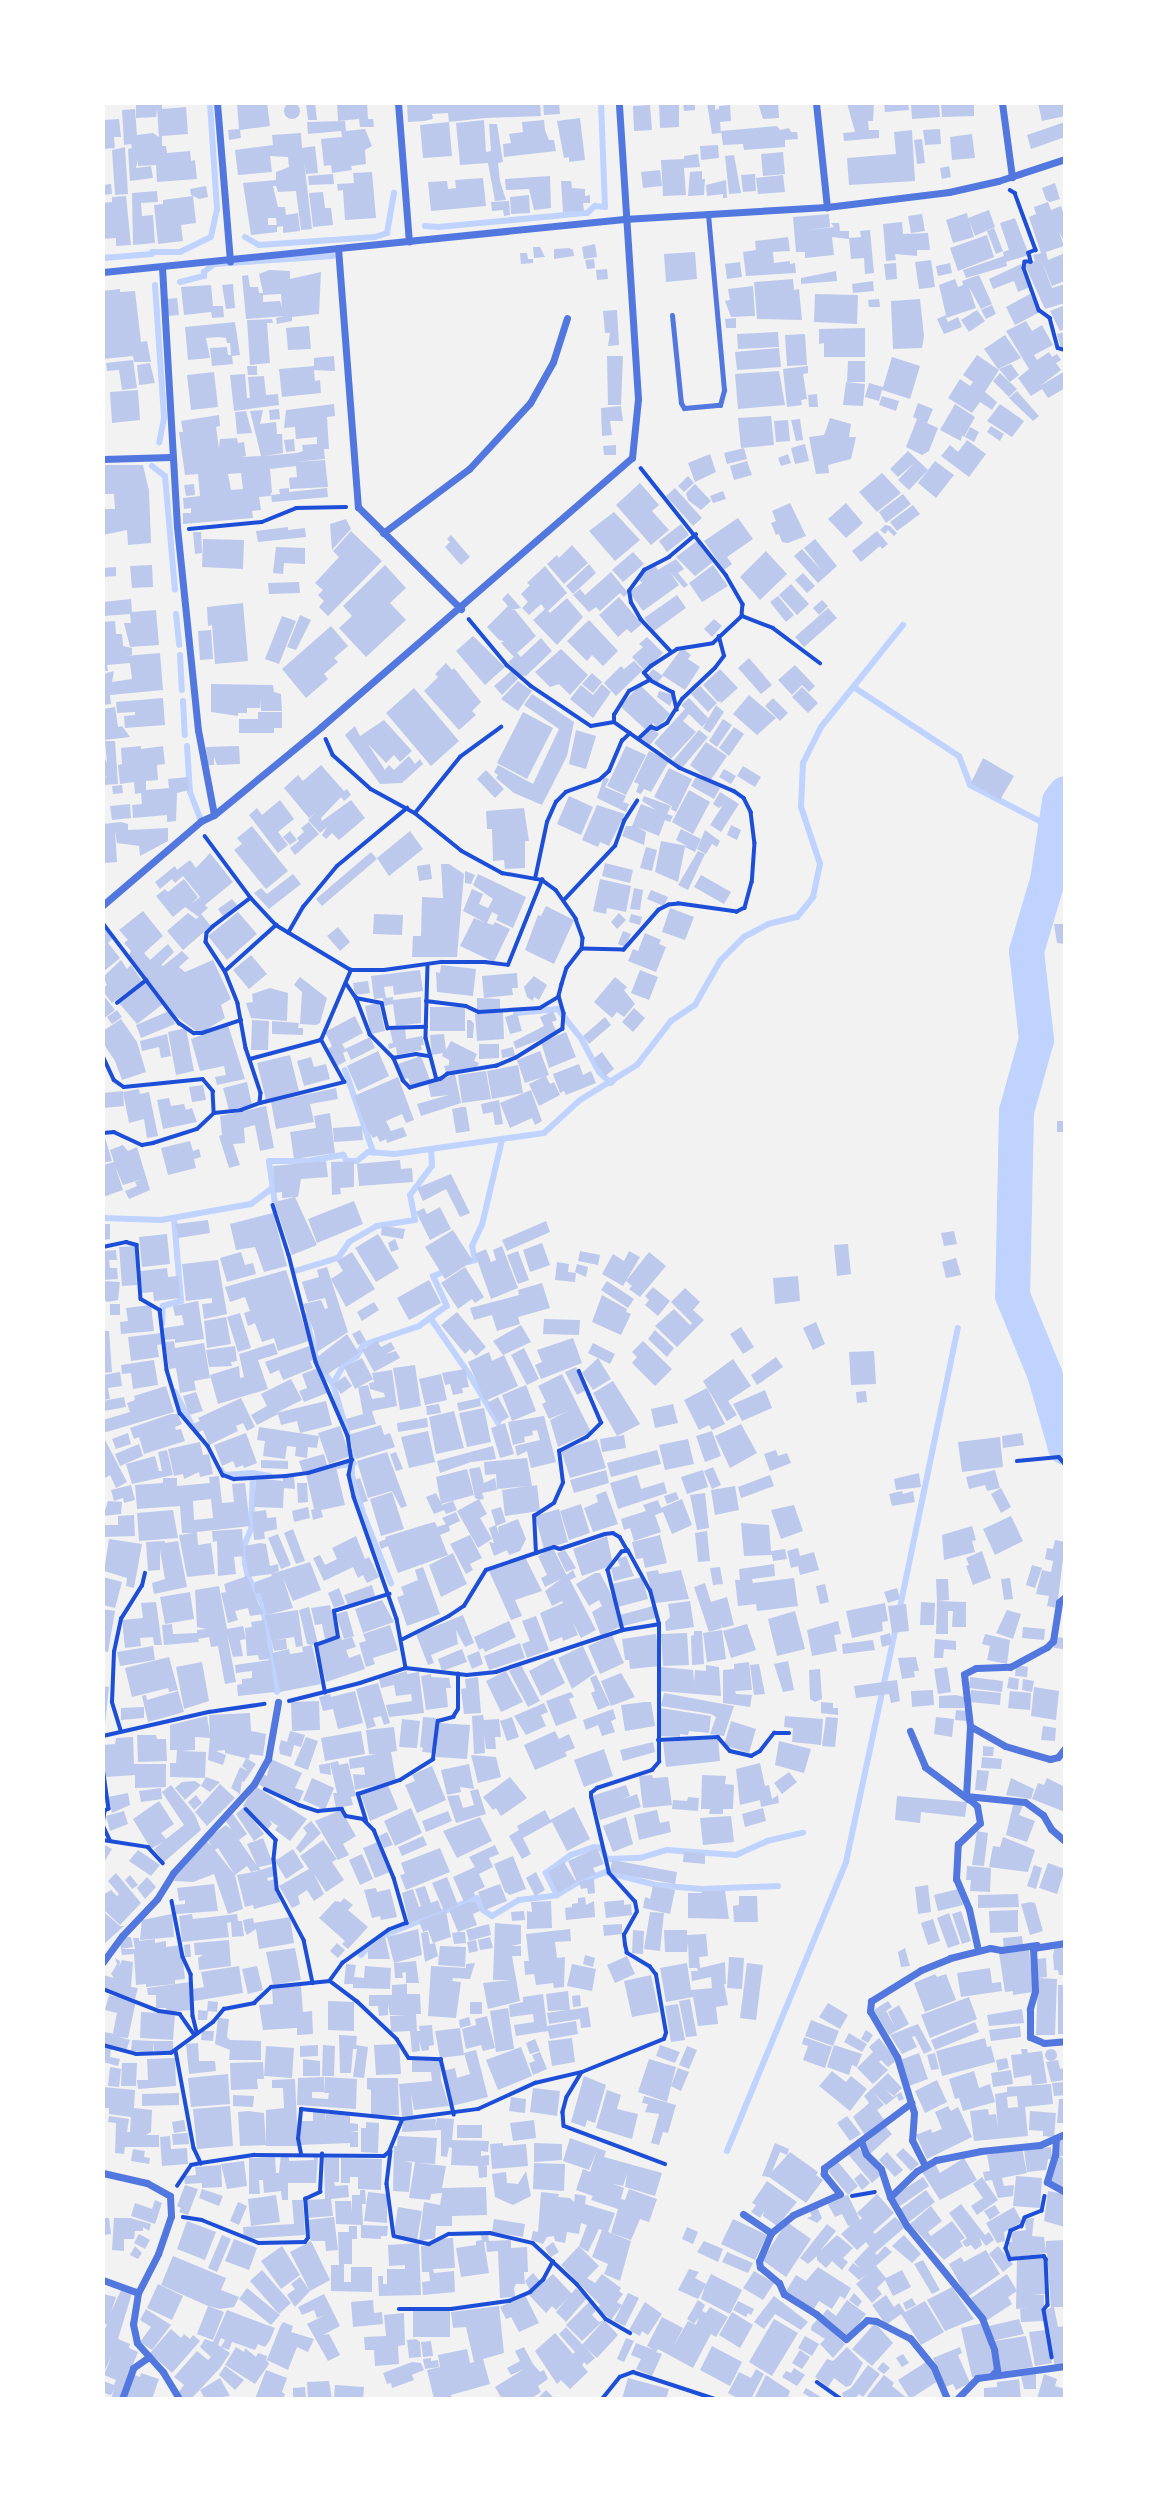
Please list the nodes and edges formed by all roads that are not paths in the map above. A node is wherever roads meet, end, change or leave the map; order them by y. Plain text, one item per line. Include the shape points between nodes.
1 (217, 103) edge
2 (398, 103) edge
3 (619, 103) edge
4 (816, 103) edge
5 (1002, 103) edge
6 (1065, 159) edge
7 (1012, 177) junction
8 (827, 207) junction
9 (708, 214) junction
10 (624, 219) junction
11 (409, 242) junction
12 (338, 248) junction
13 (230, 261) junction
14 (162, 267) junction
15 (103, 272) edge
16 (672, 315) dead end
17 (567, 318) dead end
18 (171, 457) junction
19 (103, 460) edge
20 (383, 533) junction
21 (461, 609) junction
22 (214, 815) junction
23 (103, 905) edge
24 (1065, 1597) edge
25 (278, 1702) road end
26 (970, 1726) junction
27 (910, 1731) dead end
28 (1065, 1748) edge
29 (967, 1796) junction
30 (977, 1806) junction
31 (1065, 1841) edge
32 (1065, 1943) edge
33 (1037, 1945) junction
34 (978, 1950) junction
35 (103, 1962) edge
36 (1065, 2041) edge
37 (911, 2103) junction
38 (1065, 2134) edge
39 (1056, 2138) junction
40 (861, 2141) junction
41 (925, 2166) junction
42 (103, 2173) edge
43 (1065, 2192) edge
44 (889, 2195) junction
45 (743, 2214) dead end
46 (771, 2233) junction
47 (103, 2280) edge
48 (138, 2293) junction
49 (149, 2357) junction
50 (1065, 2366) edge
51 (993, 2374) junction
52 (122, 2399) edge
53 (179, 2399) edge
54 (947, 2399) edge
55 (957, 2399) edge

1 - 13 street
2 - 11 street
3 - 10 street
4 - 8 street
5 - 7 street
6 - 7 street
7 - 8 street via 949,192
8 - 9 street
9 - 10 street
9 - 16 lane via 724,390 720,405 684,408 681,403
10 - 11 street
10 - 21 street via 638,399 632,458
11 - 12 street
12 - 13 street
12 - 20 street via 358,507
13 - 14 street
14 - 15 street
14 - 18 street
17 - 20 street via 553,362 530,403 469,469
18 - 19 street
18 - 22 street via 198,730
20 - 21 street
21 - 22 street
22 - 23 street
24 - 26 street via 1059,1602 1053,1641 1047,1647 1010,1667 976,1668 964,1674
25 - 35 street via 268,1759 254,1784 173,1873 158,1899
26 - 28 street via 1005,1746 1050,1759
26 - 29 street
27 - 30 street via 925,1767
29 - 30 street
29 - 31 street via 1025,1802
30 - 34 street via 980,1823 958,1844 956,1879 969,1909
32 - 33 street
33 - 34 street
33 - 36 street via 1031,1954 1035,1991 1030,2037 1044,2043
34 - 37 street via 921,1970 871,2001 870,2011 897,2057
37 - 40 street
37 - 41 street via 912,2140
38 - 39 street
39 - 41 street via 953,2155
39 - 43 street via 1046,2182
40 - 44 street via 881,2169
40 - 46 street via 822,2171 840,2194 793,2215
41 - 44 street
42 - 48 street via 147,2183 170,2196 171,2216
44 - 51 street via 907,2226 982,2318 997,2370
45 - 46 street
46 - 54 street via 760,2267 784,2294 844,2339 867,2320 910,2338 934,2368
47 - 48 street
48 - 49 street via 133,2324 137,2343
49 - 52 street via 134,2368
49 - 53 street
50 - 51 street
51 - 55 street via 977,2378

